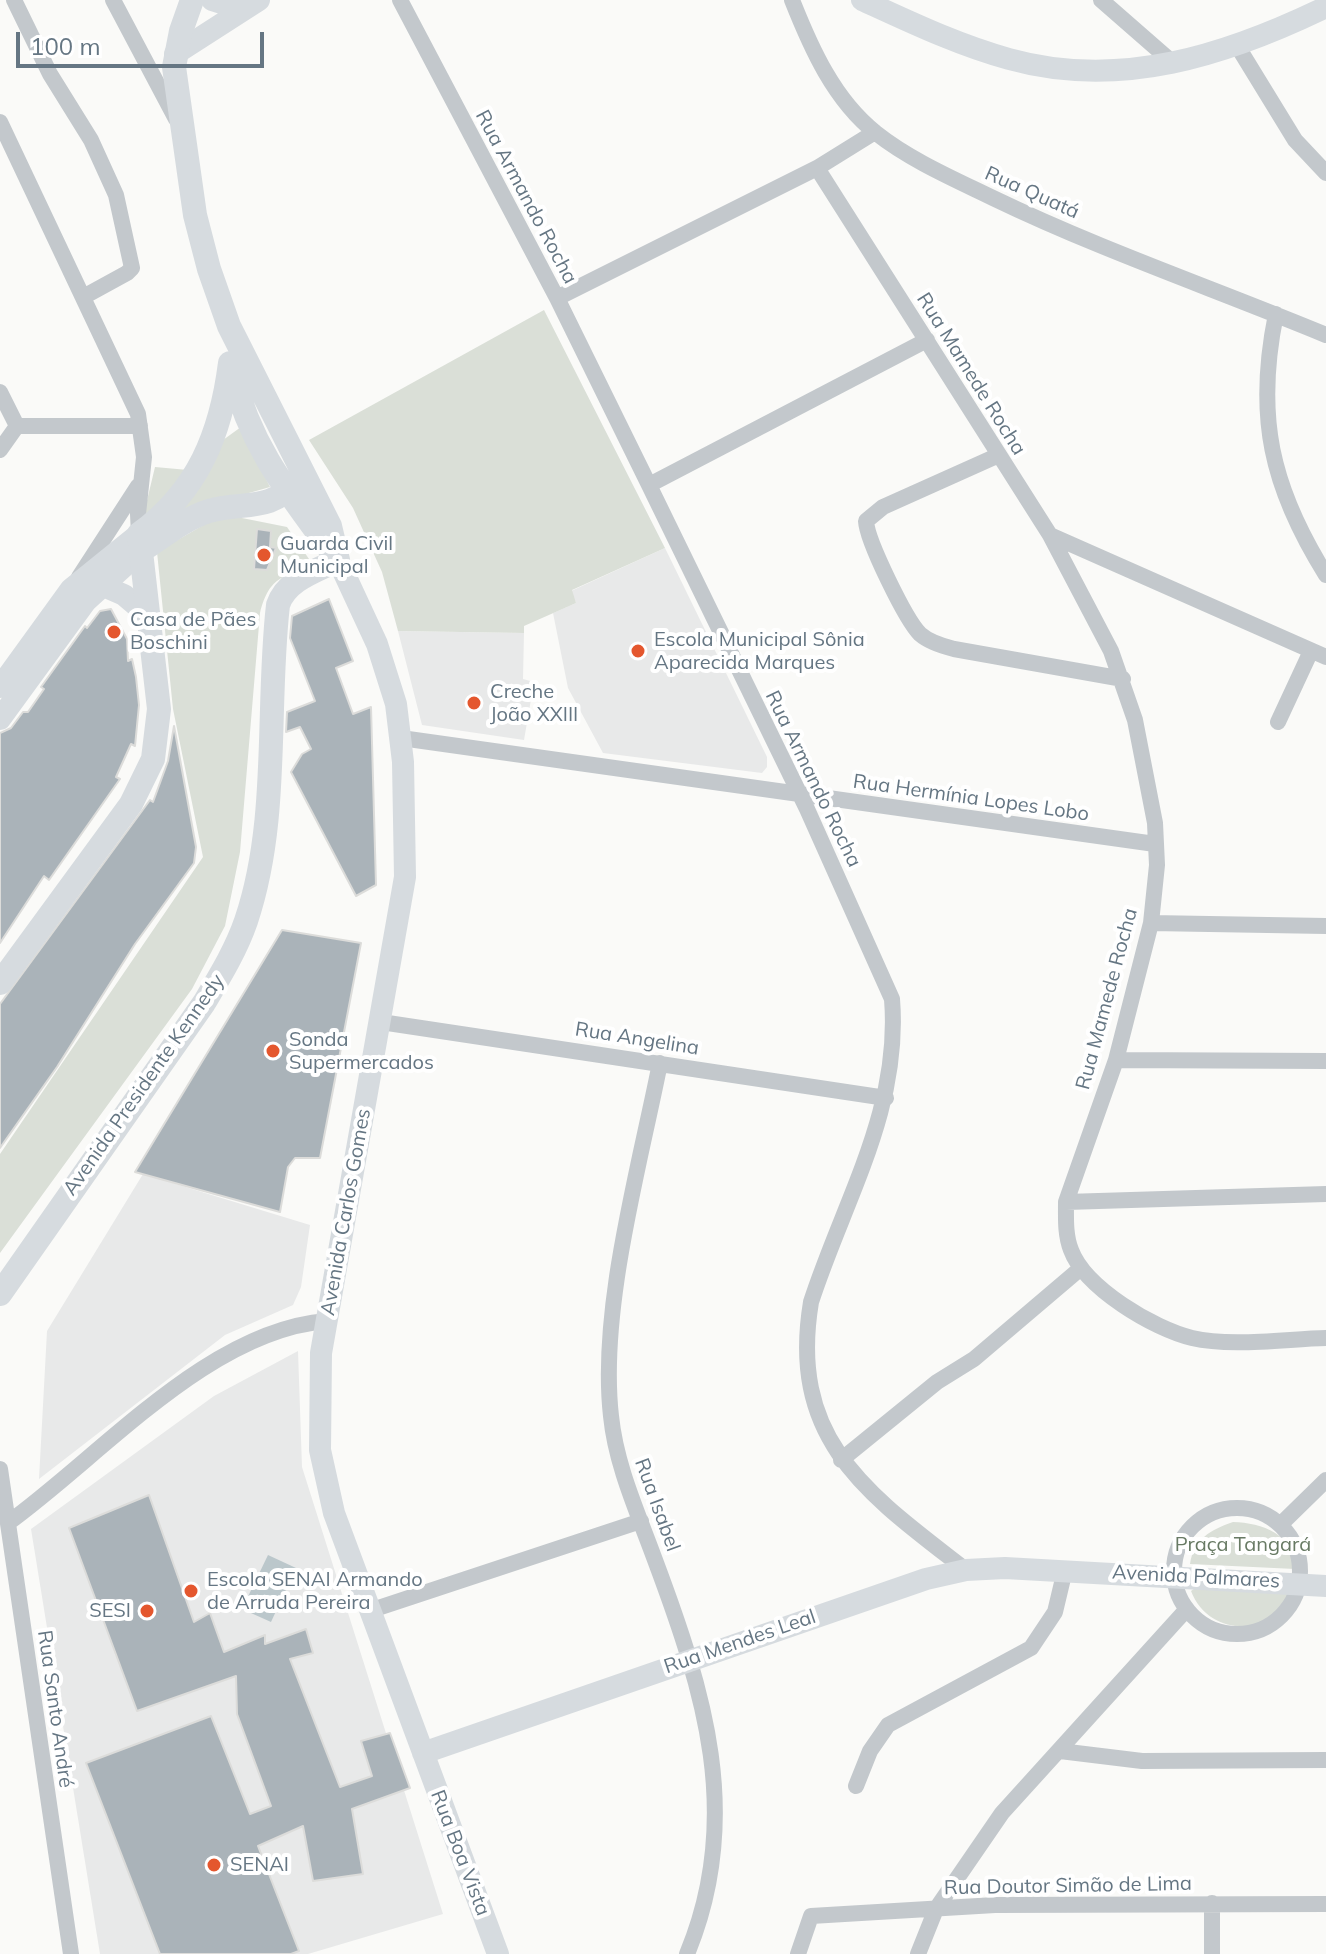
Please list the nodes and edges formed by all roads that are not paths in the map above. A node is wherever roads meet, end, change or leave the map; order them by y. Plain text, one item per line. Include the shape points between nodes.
1 (14, 0) edge
2 (113, 0) edge
3 (192, 0) edge
4 (212, 0) edge
5 (400, 0) edge
6 (792, 0) edge
7 (862, 0) edge
8 (1101, 0) edge
9 (255, 2) edge
10 (1326, 7) edge
11 (1238, 47) junction
12 (175, 54) junction
13 (1172, 62) junction
14 (0, 122) edge
15 (181, 128) junction
16 (875, 132) junction
17 (817, 168) junction
18 (1326, 173) edge
19 (85, 296) junction
20 (557, 298) junction
21 (1276, 314) junction
22 (229, 326) junction
23 (1326, 335) edge
24 (927, 340) junction
25 (230, 363) junction
26 (0, 392) edge
27 (245, 416) junction
28 (17, 426) junction
29 (140, 426) junction
30 (283, 427) junction
31 (212, 436) junction
32 (0, 450) edge
33 (999, 455) junction
34 (301, 463) junction
35 (141, 482) junction
36 (649, 485) junction
37 (285, 492) junction
38 (252, 508) junction
39 (315, 530) junction
40 (1050, 535) junction
41 (140, 542) junction
42 (338, 560) junction
43 (1326, 575) edge
44 (101, 585) junction
45 (71, 589) junction
46 (150, 617) junction
47 (1319, 654) edge
48 (1123, 679) junction
49 (0, 687) edge
50 (0, 719) edge
51 (1278, 722) dead end
52 (401, 738) junction
53 (799, 795) junction
54 (1155, 844) junction
55 (1151, 923) junction
56 (1326, 926) edge
57 (0, 983) edge
58 (381, 1022) junction
59 (1116, 1060) junction
60 (1326, 1061) edge
61 (660, 1063) junction
62 (886, 1098) junction
63 (1326, 1194) edge
64 (1066, 1202) junction
65 (1081, 1268) junction
66 (0, 1294) edge
67 (327, 1321) junction
68 (1326, 1338) edge
69 (841, 1460) junction
70 (0, 1469) edge
71 (1326, 1480) edge
72 (641, 1521) junction
73 (8, 1523) junction
74 (1280, 1525) junction
75 (966, 1570) junction
76 (1065, 1570) junction
77 (1174, 1576) junction
78 (1299, 1582) junction
79 (1326, 1586) edge
80 (372, 1610) junction
81 (1186, 1610) junction
82 (692, 1658) junction
83 (1060, 1751) junction
84 (423, 1753) junction
85 (1326, 1760) edge
86 (856, 1786) dead end
87 (1212, 1903) junction
88 (1326, 1904) edge
89 (936, 1909) junction
90 (71, 1954) edge
91 (498, 1954) edge
92 (687, 1954) edge
93 (798, 1954) edge
94 (918, 1954) edge
95 (1212, 1954) edge

1 - 19 street via 50,74 91,140 116,195 132,257 127,273
2 - 15 street
3 - 12 main road
4 - 9 main road via 228,5
5 - 20 street, Rua Armando Rocha
6 - 16 street, Rua Quatá via 821,67
7 - 13 main road via 1011,60 1079,71
8 - 13 street
9 - 12 main road
10 - 11 main road
11 - 13 main road
11 - 18 street via 1295,140
12 - 15 main road
14 - 19 street
15 - 22 main road via 195,215
16 - 17 street
16 - 21 street, Rua Quatá via 947,176 1031,216
17 - 20 street
17 - 24 street, Rua Mamede Rocha
19 - 29 street via 133,399
20 - 36 street, Rua Armando Rocha
21 - 23 street, Rua Quatá
21 - 43 street via 1265,371 1270,440 1297,522
22 - 25 main road
22 - 30 main road
24 - 33 street, Rua Mamede Rocha
24 - 36 street
25 - 27 main road, Avenida Carlos Gomes
25 - 31 main road
26 - 28 street
27 - 30 main road
27 - 31 main road
27 - 37 main road, Avenida Carlos Gomes
28 - 29 street
28 - 32 street
29 - 35 street
30 - 34 main road
31 - 41 main road via 179,500
33 - 40 street, Rua Mamede Rocha
33 - 48 street via 883,507 866,521 869,539 914,627 930,641 954,649
34 - 37 main road
34 - 42 main road via 330,526
35 - 41 street
35 - 45 street
36 - 53 street, Rua Armando Rocha
37 - 38 main road
37 - 39 main road, Avenida Carlos Gomes
38 - 39 main road
38 - 41 main road via 207,511
39 - 42 main road, Avenida Carlos Gomes
40 - 47 street
40 - 48 street, Rua Mamede Rocha
41 - 44 main road
41 - 45 main road
41 - 46 main road
42 - 52 main road, Avenida Carlos Gomes via 389,674
42 - 66 main road, Avenida Presidente Kennedy via 295,582 278,605 264,844 233,954
44 - 46 main road via 124,595
44 - 50 main road
45 - 49 main road
46 - 57 main road via 159,721 145,780
47 - 51 street
48 - 54 street, Rua Mamede Rocha
52 - 53 street, Rua Hermínia Lopes Lobo
52 - 58 main road, Avenida Carlos Gomes via 405,877
53 - 54 street, Rua Hermínia Lopes Lobo
53 - 62 street, Rua Armando Rocha via 892,999
54 - 55 street, Rua Mamede Rocha
55 - 56 street
55 - 59 street, Rua Mamede Rocha
58 - 61 street, Rua Angelina
58 - 67 main road, Avenida Carlos Gomes
59 - 60 street
59 - 64 street, Rua Mamede Rocha
61 - 62 street, Rua Angelina
61 - 72 street, Rua Isabel via 616,1291 610,1353 611,1420 621,1468
62 - 69 street, Rua Armando Rocha via 816,1288 808,1324 814,1404
63 - 64 street
64 - 65 street, Rua Mamede Rocha via 1071,1251
65 - 68 street, Rua Mamede Rocha via 1126,1307 1193,1338
65 - 69 street via 974,1359 937,1382
67 - 73 street via 285,1327 231,1350
67 - 80 main road, Avenida Carlos Gomes via 318,1388 320,1450 334,1513
69 - 75 street, Rua Armando Rocha via 870,1492
70 - 73 street, Rua Santo André
71 - 74 street
72 - 80 street
72 - 82 street, Rua Isabel
73 - 90 street, Rua Santo André
74 - 77 street via 1264,1513 1244,1508 1205,1516 1178,1546
74 - 78 street via 1300,1563
75 - 76 main road, Rua Mendes Leal
75 - 82 main road, Rua Mendes Leal
76 - 77 main road, Avenida Palmares
76 - 86 street via 1055,1612 1031,1648 888,1725
77 - 78 main road, Avenida Palmares
77 - 81 street
78 - 79 main road, Avenida Palmares
78 - 81 street via 1291,1605 1258,1631 1215,1631
80 - 84 main road, Avenida Carlos Gomes
81 - 83 street
82 - 84 main road, Rua Mendes Leal
82 - 92 street, Rua Isabel via 716,1795 704,1900
83 - 85 street via 1142,1761
83 - 89 street via 1002,1813
84 - 91 main road, Rua Boa Vista
87 - 88 street, Rua Doutor Simão de Lima
87 - 89 street, Rua Doutor Simão de Lima
87 - 95 street
89 - 93 street, Rua Doutor Simão de Lima via 811,1916
89 - 94 street

